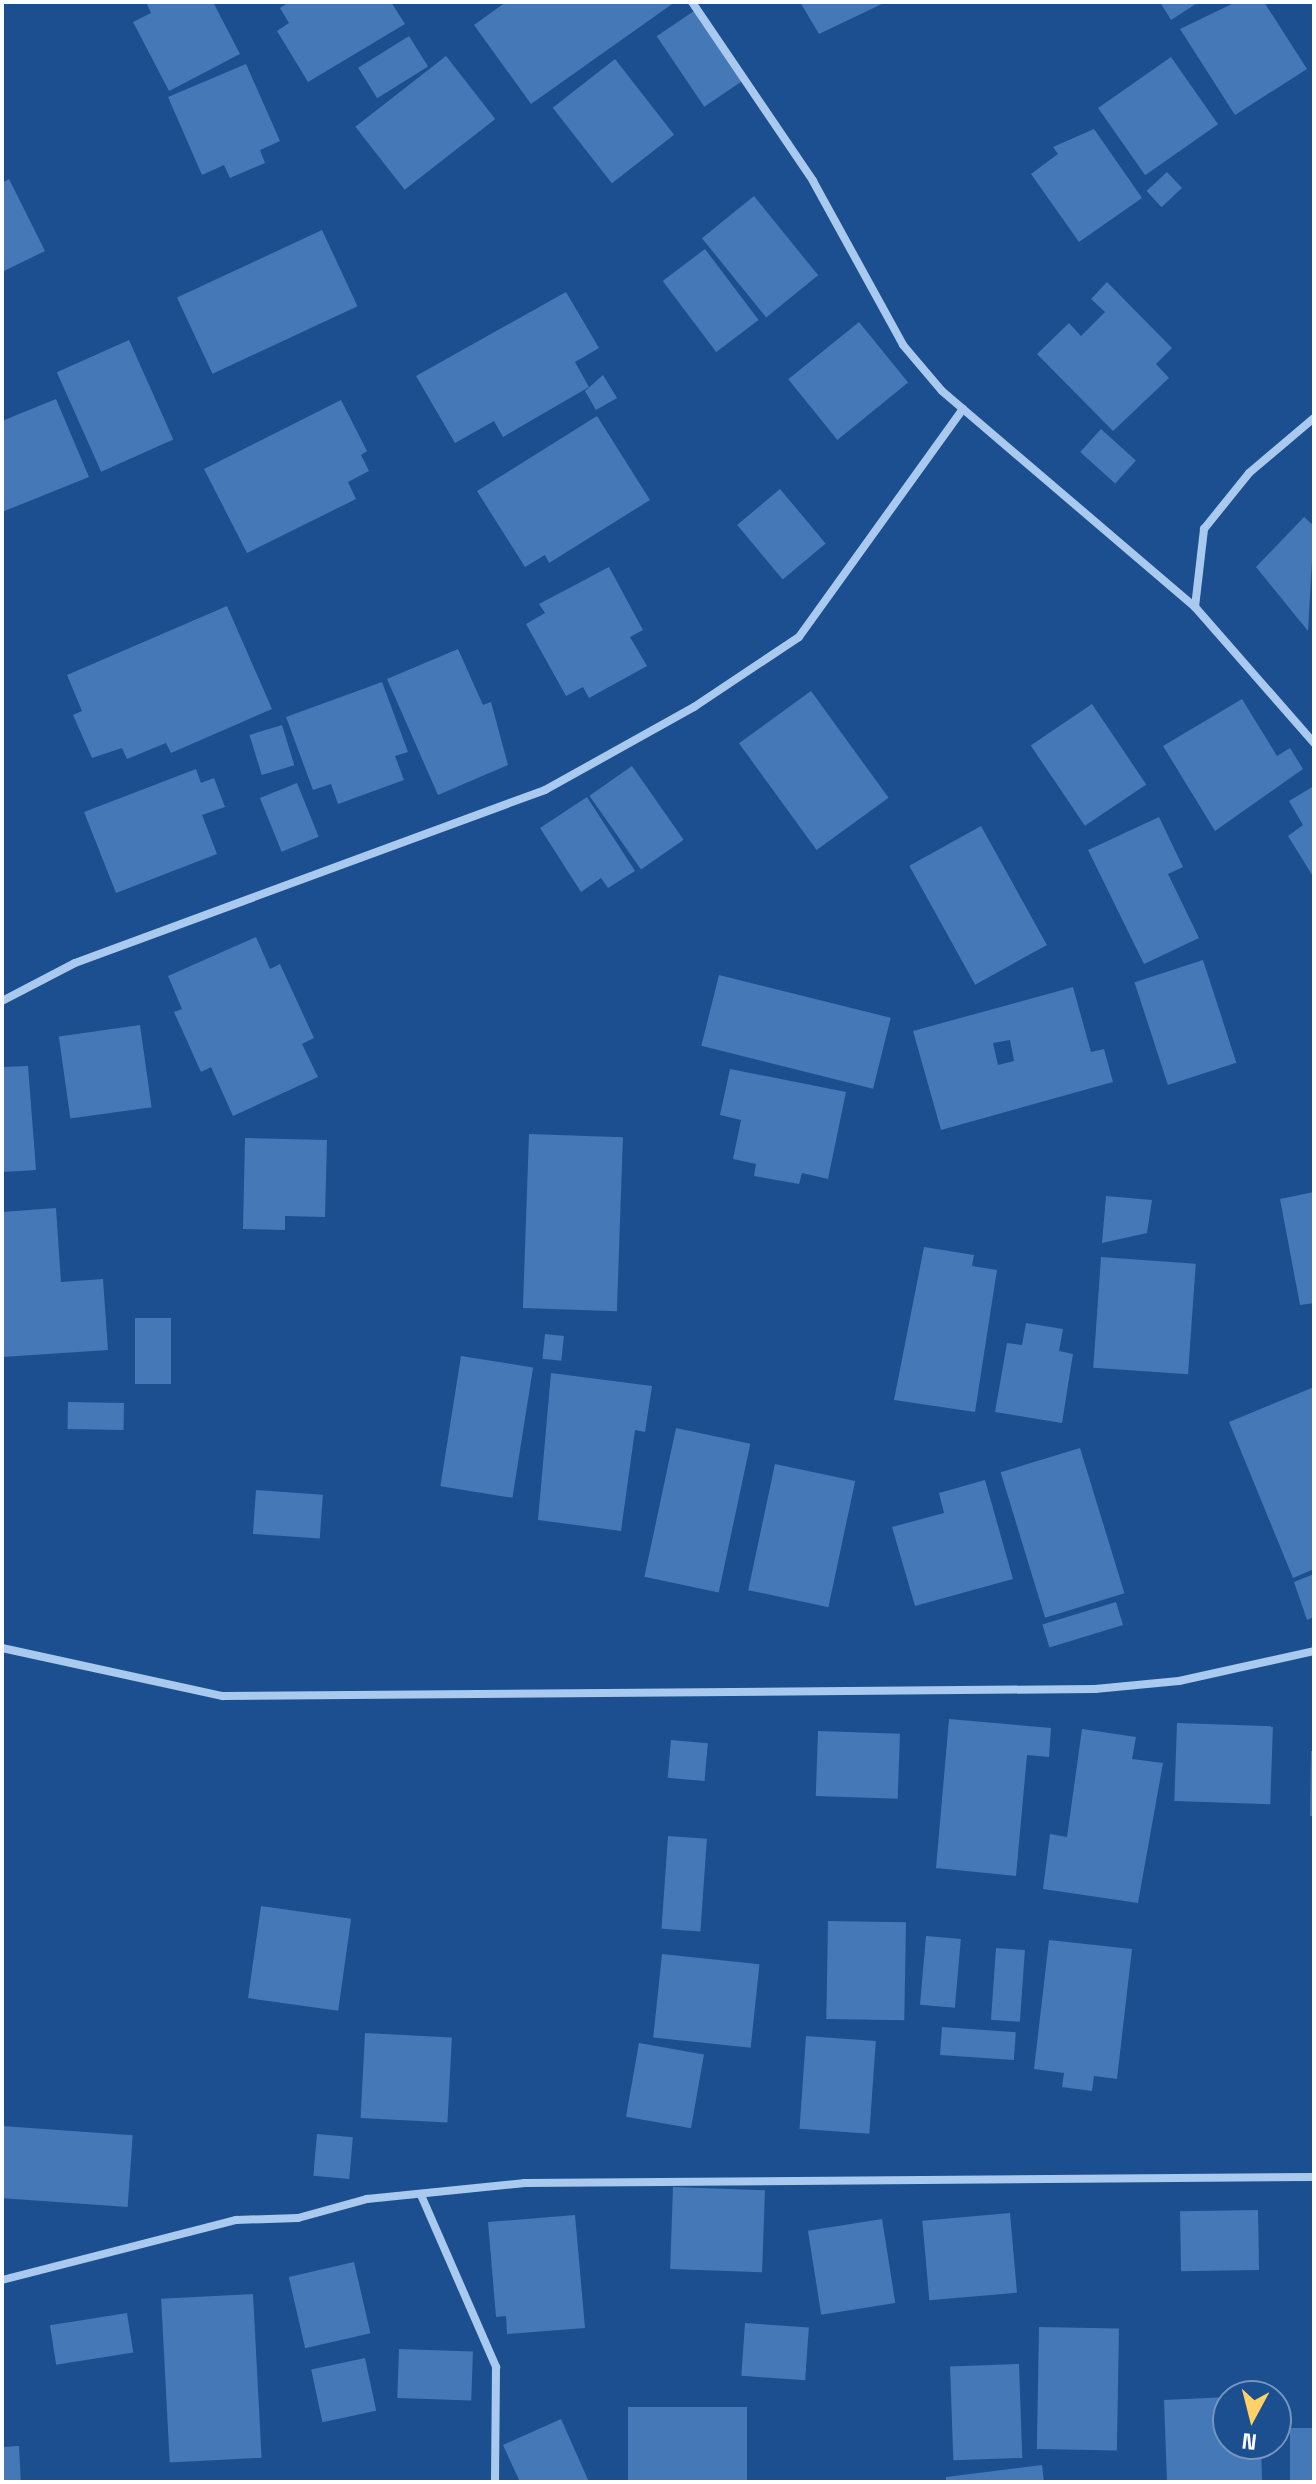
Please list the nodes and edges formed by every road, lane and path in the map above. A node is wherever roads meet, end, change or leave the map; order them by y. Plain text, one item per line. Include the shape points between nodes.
1 (692, 2) edge
2 (963, 409) junction
3 (1314, 418) edge
4 (1195, 607) junction
5 (1314, 743) edge
6 (2, 1001) edge
7 (2, 1648) edge
8 (1314, 1651) edge
9 (1314, 2177) edge
10 (421, 2195) junction
11 (2, 2280) edge
12 (495, 2482) edge

1 - 2 street via 813,181 903,345
2 - 4 street
2 - 6 street via 799,637 694,707 545,790 75,963
3 - 4 street via 1249,473 1204,529
4 - 5 street
7 - 8 street via 223,1696 1095,1689 1179,1681
9 - 10 street via 525,2183
10 - 11 street via 367,2199 298,2218 236,2220
10 - 12 street via 496,2367

